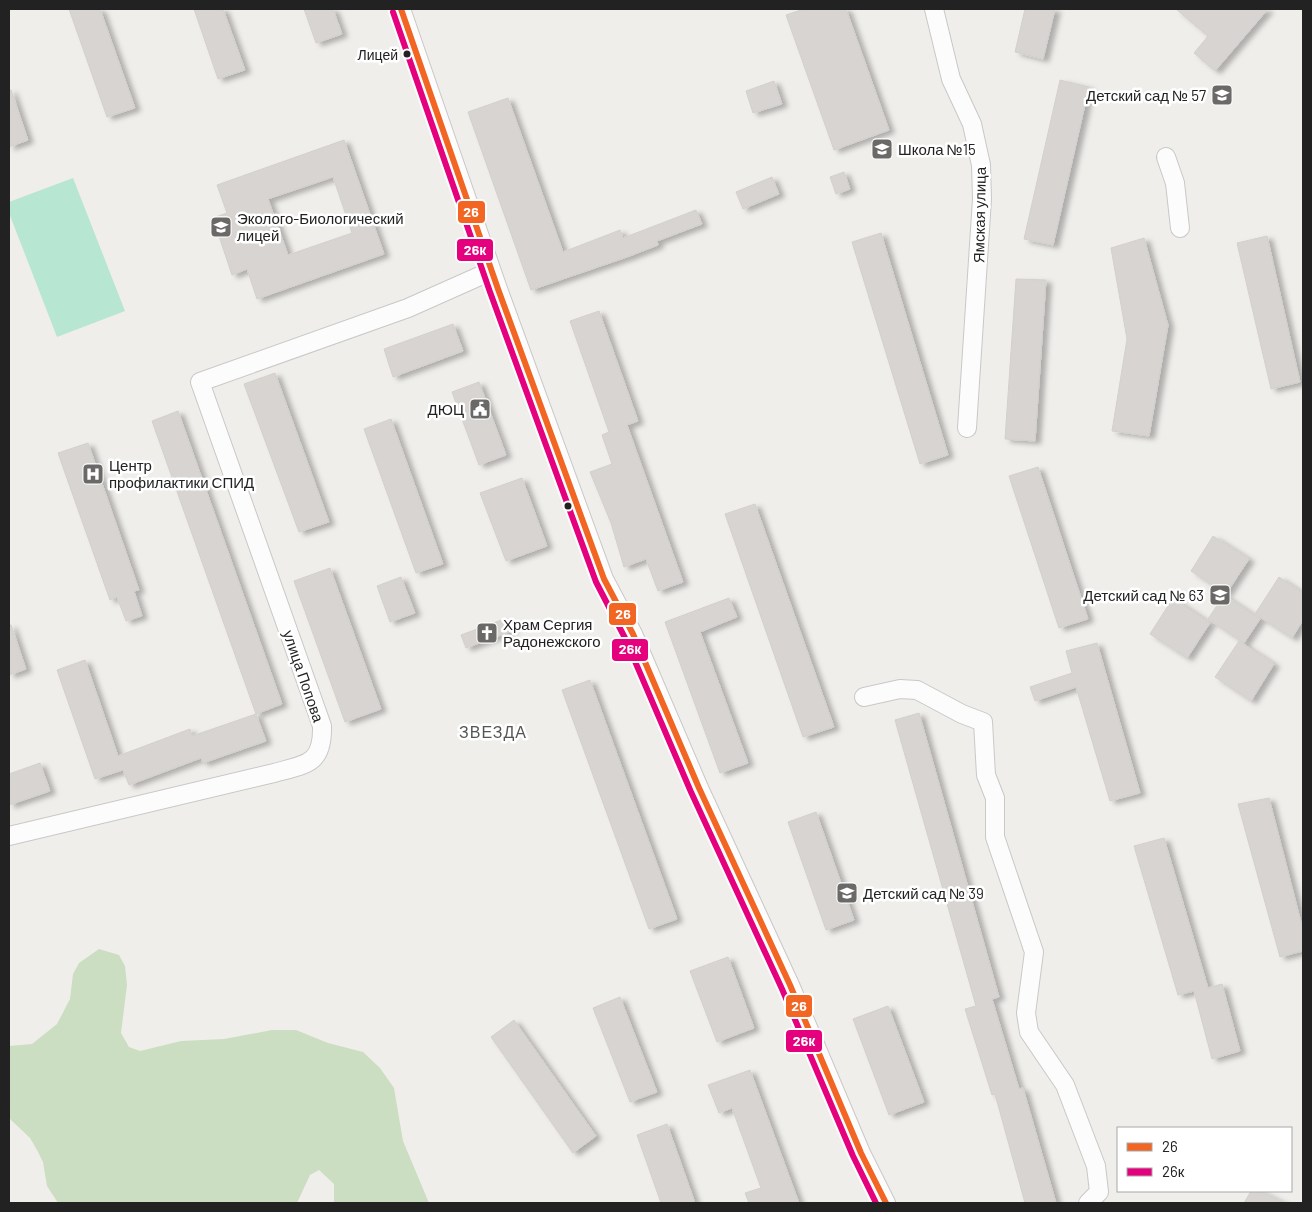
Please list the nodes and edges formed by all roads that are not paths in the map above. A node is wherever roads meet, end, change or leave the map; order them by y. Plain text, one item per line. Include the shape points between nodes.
1 (401, 9) edge
2 (934, 9) edge
3 (1166, 157) dead end
4 (1180, 228) dead end
5 (491, 271) junction
6 (966, 428) dead end
7 (864, 697) dead end
8 (9, 836) edge
9 (886, 1203) edge
10 (1088, 1203) edge

1 - 5 street
2 - 6 street, Ямская улица via 951,79 972,124 981,165 982,199
3 - 4 street via 1175,183
5 - 8 street, улица Попова via 408,308 200,382 322,726 322,745 312,761
5 - 9 street via 604,579 633,634 699,788 790,985 861,1153
7 - 10 street via 900,689 917,690 984,722 986,775 995,798 995,837 1034,952 1026,1013 1029,1032 1065,1085 1096,1166 1099,1192

